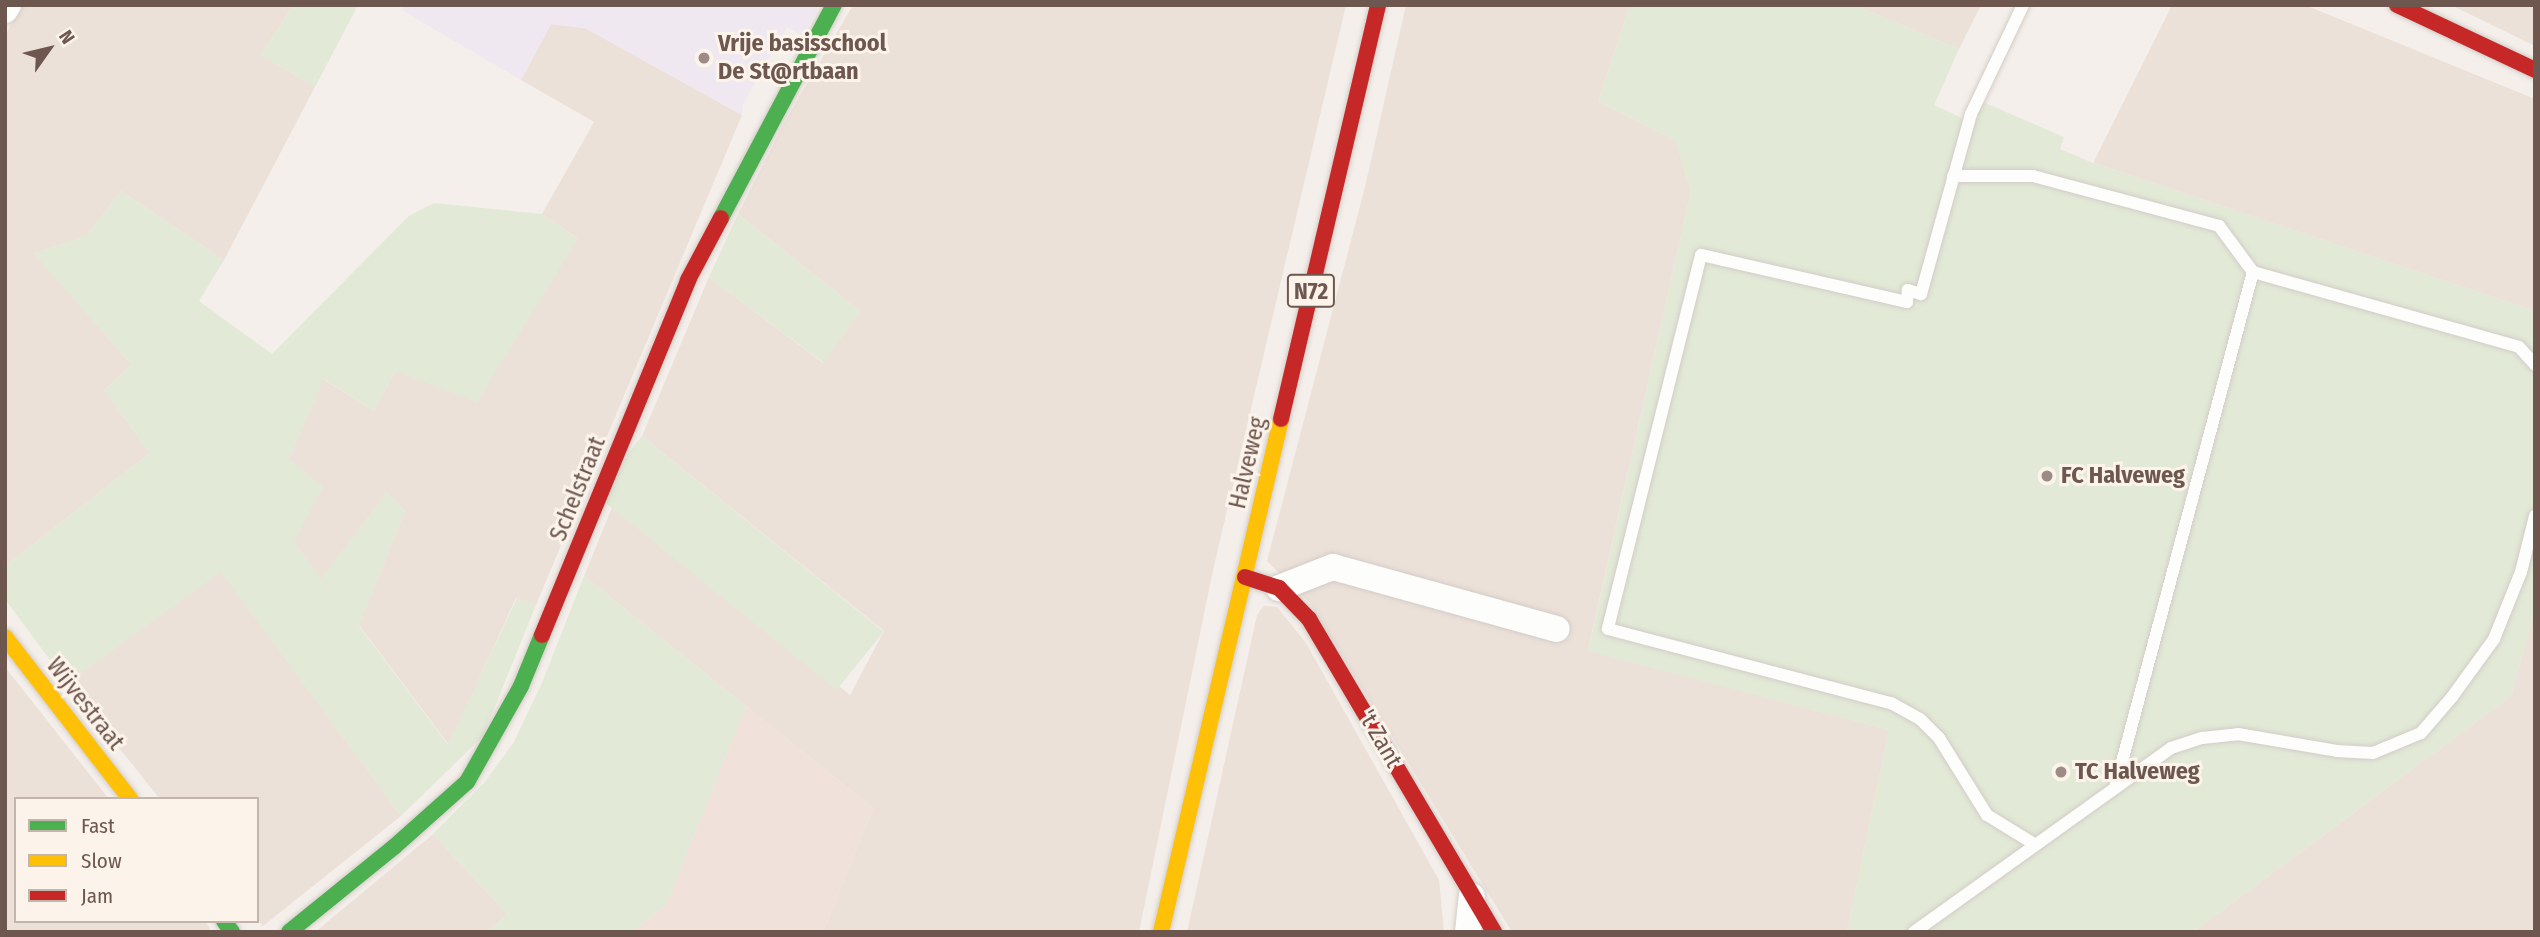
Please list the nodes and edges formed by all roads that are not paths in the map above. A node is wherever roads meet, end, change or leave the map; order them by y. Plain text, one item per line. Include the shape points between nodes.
1 (8, 5) edge
2 (834, 5) edge
3 (1378, 5) edge
4 (2023, 5) edge
5 (2397, 5) edge
6 (5, 10) edge
7 (2535, 70) edge
8 (1953, 176) junction
9 (2253, 272) junction
10 (2535, 365) edge
11 (2535, 516) edge
12 (1245, 577) junction
13 (1279, 589) junction
14 (1557, 629) dead end
15 (5, 637) edge
16 (2115, 788) junction
17 (128, 797) edge
18 (2036, 845) junction
19 (1472, 896) junction
20 (289, 932) edge
21 (1161, 932) edge
22 (1468, 932) edge
23 (1494, 932) edge
24 (1914, 932) edge

1 - 6 street
2 - 20 street, Schelstraat via 688,280 521,687 467,782
3 - 12 street, Halveweg / N72
4 - 8 lane via 1971,114
5 - 7 street
8 - 9 lane via 2033,176 2219,226
8 - 18 lane via 1921,294 1908,290 1907,302 1701,254 1608,629 1891,703 1920,719 1939,738 1987,816
9 - 10 lane via 2519,347
9 - 16 lane
11 - 16 lane via 2521,572 2494,639 2421,733 2373,753 2238,734 2202,738 2171,748
12 - 13 street, 't Zant
12 - 21 street, Halveweg / N72
13 - 14 street via 1333,567
13 - 19 street, 't Zant via 1309,619
15 - 17 street, Wijvestraat
16 - 18 lane
18 - 24 lane
19 - 22 street
19 - 23 street, 't Zant

